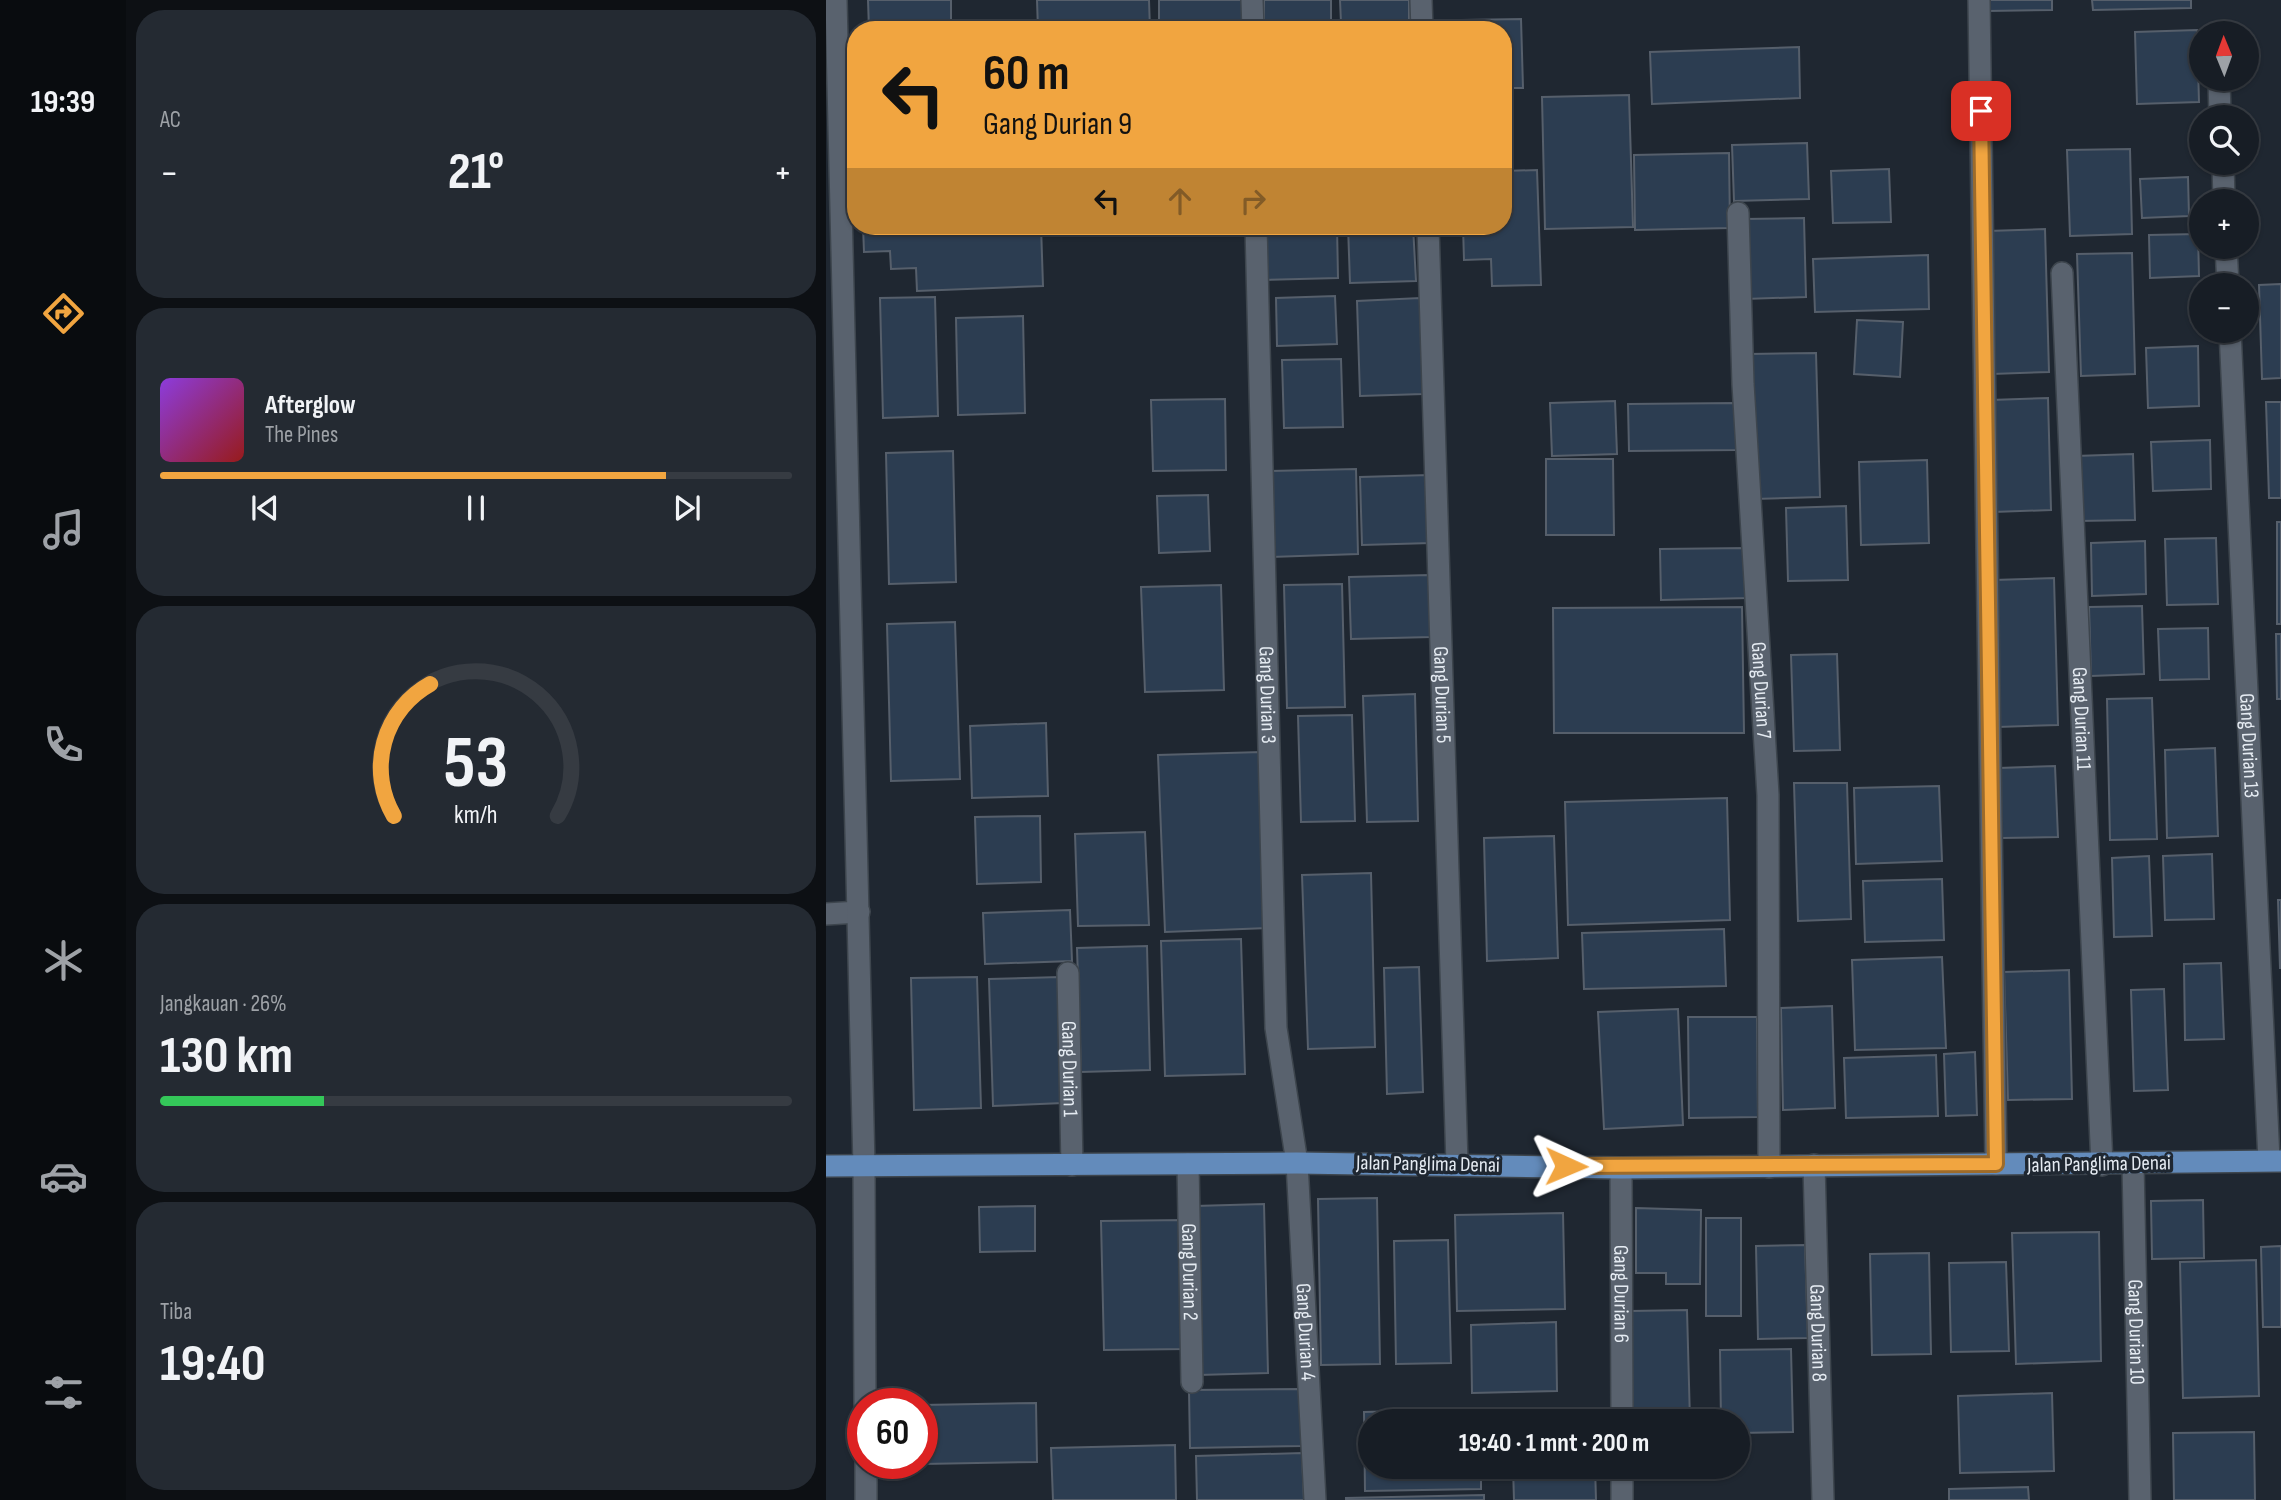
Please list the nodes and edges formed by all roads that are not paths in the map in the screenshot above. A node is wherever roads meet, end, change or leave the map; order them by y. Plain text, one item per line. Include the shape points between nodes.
1 (836, 0) edge
2 (1252, 0) edge
3 (1421, 0) edge
4 (1979, 0) edge
5 (1252, 21) edge
6 (1422, 21) edge
7 (1738, 213) dead end
8 (1256, 235) edge
9 (1428, 235) edge
10 (835, 265) edge
11 (2062, 273) dead end
12 (2231, 343) edge
13 (859, 912) junction
14 (826, 914) edge
15 (1068, 973) dead end
16 (2275, 1161) edge
17 (1297, 1163) junction
18 (1188, 1164) junction
19 (1457, 1164) junction
20 (1996, 1164) junction
21 (2133, 1164) junction
22 (1072, 1165) junction
23 (1814, 1165) junction
24 (2102, 1165) junction
25 (826, 1166) edge
26 (864, 1166) junction
27 (1769, 1167) junction
28 (1621, 1168) junction
29 (1192, 1382) dead end
30 (865, 1388) edge
31 (1622, 1409) edge
32 (866, 1479) edge
33 (1622, 1479) edge
34 (866, 1500) edge
35 (1315, 1500) edge
36 (1622, 1500) edge
37 (1823, 1500) edge
38 (2140, 1500) edge

1 - 10 street
2 - 5 street
3 - 6 street
4 - 20 street
7 - 27 street, Gang Durian 7 via 1743,397 1768,795
8 - 17 street, Gang Durian 3 via 1276,1028
9 - 19 street, Gang Durian 5
10 - 13 street
11 - 24 street, Gang Durian 11
12 - 16 street, Gang Durian 13
13 - 14 street
13 - 26 street
15 - 22 street, Gang Durian 1
16 - 21 main road, Jalan Panglima Denai
17 - 18 main road, Jalan Panglima Denai
17 - 19 main road, Jalan Panglima Denai
17 - 35 street, Gang Durian 4
18 - 22 main road, Jalan Panglima Denai
18 - 29 street, Gang Durian 2
19 - 28 main road, Jalan Panglima Denai
20 - 23 main road, Jalan Panglima Denai
20 - 24 main road, Jalan Panglima Denai
21 - 24 main road, Jalan Panglima Denai
21 - 38 street, Gang Durian 10
22 - 26 main road, Jalan Panglima Denai
23 - 27 main road, Jalan Panglima Denai
23 - 37 street, Gang Durian 8
25 - 26 main road, Jalan Panglima Denai
26 - 30 street
27 - 28 main road, Jalan Panglima Denai
28 - 31 street, Gang Durian 6
32 - 34 street
33 - 36 street

